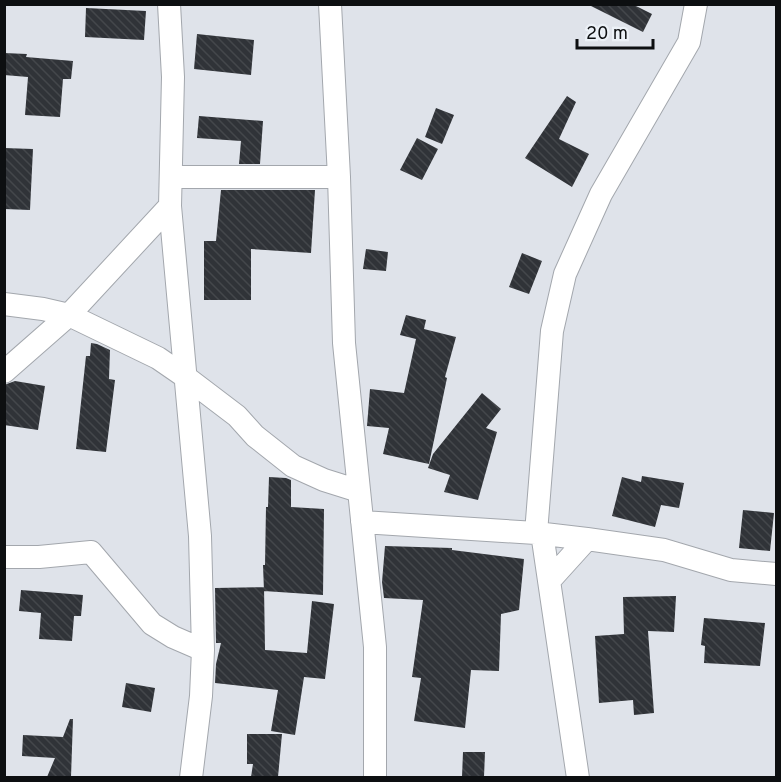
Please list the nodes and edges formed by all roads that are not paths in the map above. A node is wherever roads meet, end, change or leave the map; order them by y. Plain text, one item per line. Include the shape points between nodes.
1 (169, 4) edge
2 (330, 4) edge
3 (696, 4) edge
4 (171, 177) junction
5 (339, 177) junction
6 (170, 206) junction
7 (4, 304) edge
8 (69, 315) junction
9 (4, 372) edge
10 (187, 378) junction
11 (359, 491) junction
12 (363, 522) junction
13 (539, 533) junction
14 (587, 539) junction
15 (4, 557) edge
16 (777, 574) edge
17 (549, 581) junction
18 (173, 637) junction
19 (203, 650) junction
20 (201, 696) junction
21 (191, 777) edge
22 (375, 777) edge
23 (578, 777) edge

1 - 4 street via 173,77
2 - 5 street
3 - 13 street via 689,42 601,194 565,274 552,331
4 - 5 street
4 - 6 street
5 - 11 street via 344,343
6 - 8 street
6 - 10 street
7 - 8 street
8 - 9 street
8 - 10 street via 158,358
10 - 11 street via 294,466
10 - 19 street via 200,536
11 - 12 street
12 - 13 street
12 - 22 street via 375,647
13 - 14 street
13 - 17 street
14 - 16 street via 664,550 731,570
14 - 17 street
15 - 18 street via 91,552 152,624
17 - 23 street
18 - 19 street
18 - 20 street
19 - 20 street
20 - 21 street

